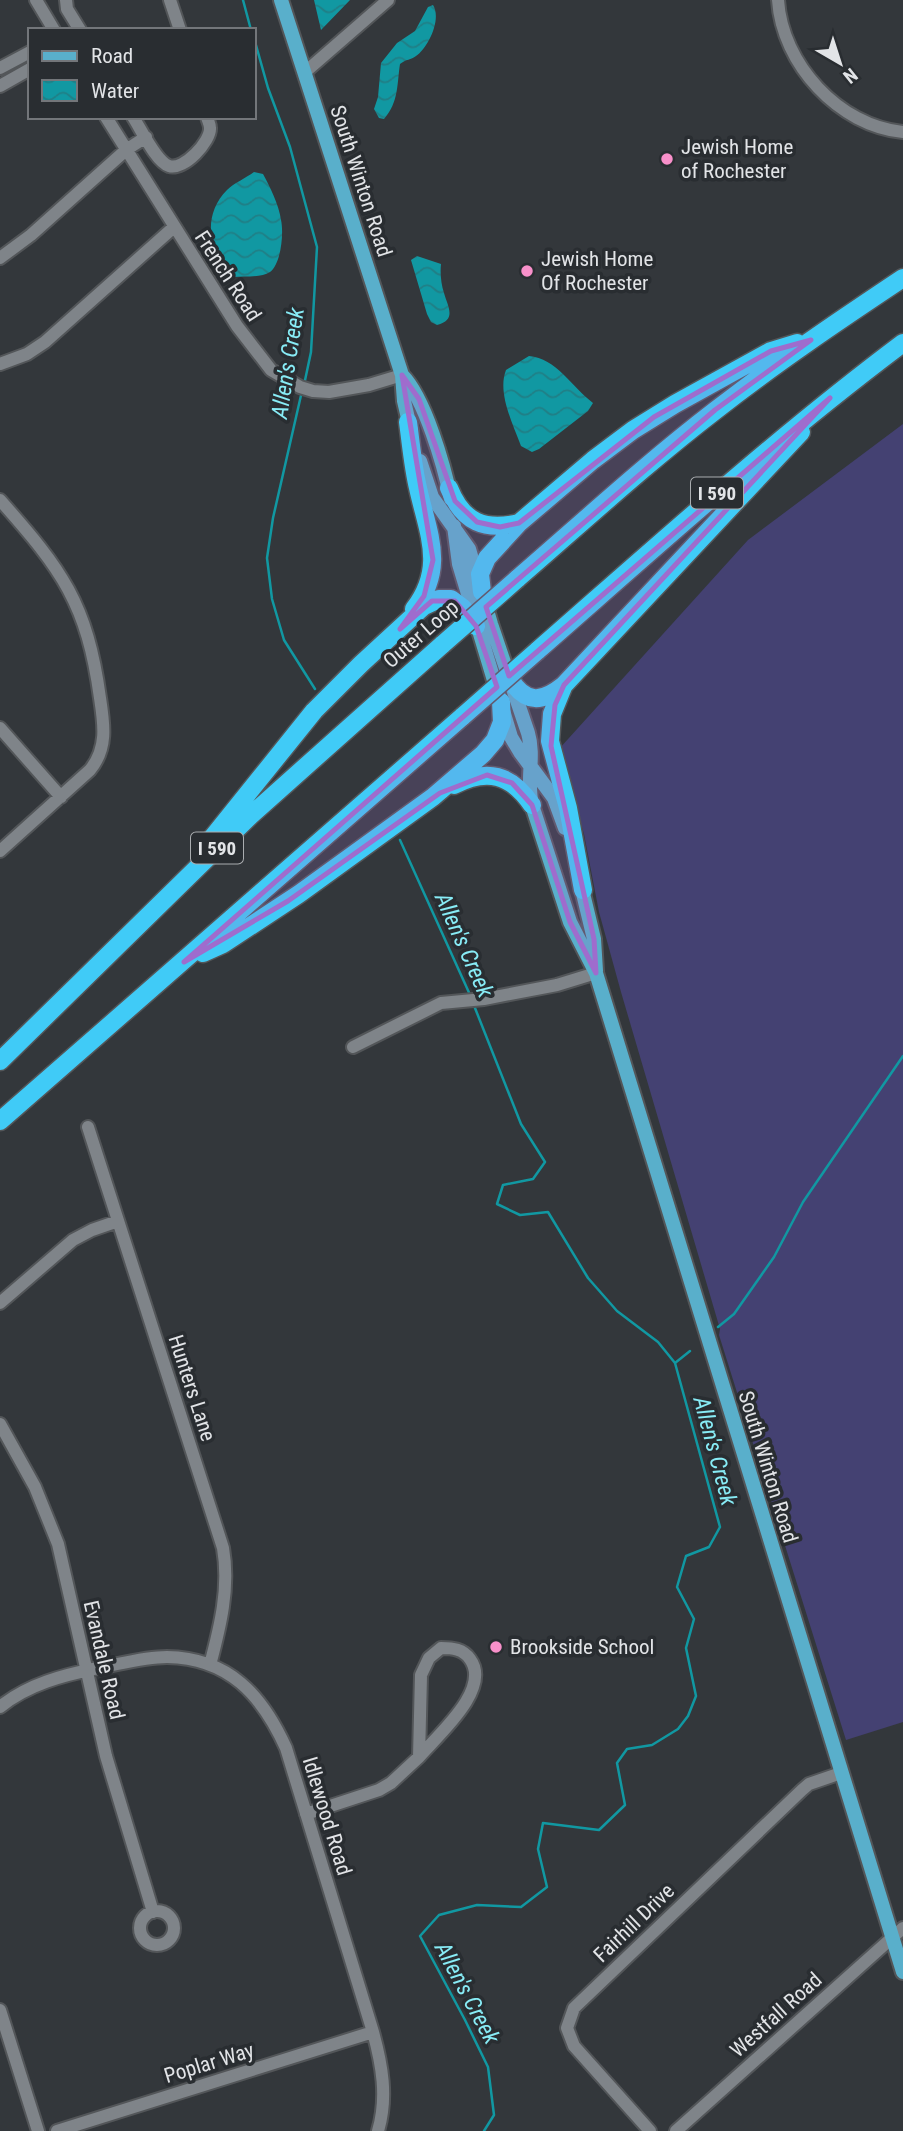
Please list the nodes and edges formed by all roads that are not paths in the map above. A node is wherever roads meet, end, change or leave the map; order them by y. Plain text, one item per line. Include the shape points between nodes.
1 (36, 0) edge
2 (66, 0) edge
3 (170, 0) edge
4 (281, 0) edge
5 (388, 0) edge
6 (778, 0) edge
7 (53, 28) edge
8 (76, 28) edge
9 (179, 28) edge
10 (28, 53) edge
11 (0, 68) edge
12 (28, 70) edge
13 (304, 73) junction
14 (0, 86) edge
15 (107, 119) edge
16 (134, 119) edge
17 (208, 119) edge
18 (903, 132) edge
19 (146, 137) junction
20 (126, 150) junction
21 (174, 227) junction
22 (0, 258) edge
23 (903, 278) edge
24 (811, 340) junction
25 (903, 343) edge
26 (0, 364) edge
27 (402, 375) junction
28 (830, 398) junction
29 (408, 422) junction
30 (449, 488) junction
31 (0, 500) edge
32 (519, 523) junction
33 (454, 526) junction
34 (482, 592) junction
35 (476, 626) junction
36 (400, 629) junction
37 (510, 679) junction
38 (564, 685) junction
39 (501, 702) junction
40 (0, 727) edge
41 (530, 765) junction
42 (61, 797) junction
43 (433, 797) junction
44 (532, 805) junction
45 (0, 851) edge
46 (188, 876) junction
47 (583, 890) junction
48 (184, 961) junction
49 (596, 973) junction
50 (353, 1047) dead end
51 (0, 1061) edge
52 (0, 1121) edge
53 (88, 1127) dead end
54 (118, 1221) junction
55 (0, 1303) edge
56 (0, 1424) edge
57 (210, 1665) junction
58 (85, 1671) junction
59 (0, 1707) edge
60 (419, 1757) junction
61 (841, 1773) junction
62 (306, 1814) junction
63 (153, 1912) dead end
64 (898, 1933) edge
65 (903, 1972) edge
66 (0, 2010) edge
67 (373, 2032) junction
68 (6, 2051) edge
69 (38, 2131) edge
70 (57, 2131) edge
71 (378, 2131) edge
72 (650, 2131) edge
73 (676, 2131) edge

1 - 7 street
2 - 8 street
3 - 9 street
4 - 13 main road, South Winton Road
5 - 13 street
6 - 18 street via 787,41 820,90 861,121
10 - 11 street
12 - 14 street
13 - 27 main road, South Winton Road
15 - 20 street, French Road
16 - 19 street
17 - 19 street via 208,135 194,156 178,167 160,161
19 - 20 street
20 - 21 street, French Road
20 - 22 street
21 - 26 street via 44,342
21 - 27 street, French Road via 271,370 300,387 321,392
23 - 24 highway, Outer Loop / I 590
24 - 32 highway via 771,351 654,417 593,460
24 - 46 highway, Outer Loop / I 590, bridge via 715,410 618,491
25 - 28 highway, I 590
27 - 29 main road, South Winton Road
27 - 30 main road, South Winton Road via 421,405
28 - 38 highway via 783,454
28 - 48 highway, I 590, bridge
29 - 33 main road, South Winton Road via 430,494
29 - 36 highway via 433,561 424,596
30 - 32 highway via 461,509 477,522 496,527
30 - 33 main road, South Winton Road
31 - 42 street via 67,584 87,629 96,665 104,723 101,753
32 - 34 highway via 484,562
33 - 34 main road, South Winton Road via 469,550
33 - 35 main road, South Winton Road
34 - 37 main road, South Winton Road
35 - 36 highway via 457,603 442,598 424,606
35 - 39 main road, South Winton Road
36 - 46 highway via 303,725 205,846
37 - 38 highway via 521,693 534,698 548,697
37 - 41 main road, South Winton Road via 530,739
38 - 47 highway via 552,714 550,741
39 - 41 main road, South Winton Road via 513,740
39 - 43 highway via 502,725 491,745
40 - 42 street
41 - 44 main road, South Winton Road
41 - 47 main road, South Winton Road via 556,802
42 - 45 street
43 - 44 highway via 463,780 487,775 512,783
43 - 48 highway via 223,944
44 - 49 main road, South Winton Road via 570,922
46 - 51 highway, Outer Loop / I 590
47 - 49 main road, South Winton Road
48 - 52 highway, I 590
49 - 50 street via 557,985 442,1003
49 - 61 main road, South Winton Road
53 - 54 street, Hunters Lane
54 - 55 street via 73,1240
54 - 57 street, Hunters Lane via 223,1548 223,1607
56 - 58 street, Evandale Road via 35,1487 58,1545
57 - 58 street, Idlewood Road via 159,1657
57 - 62 street, Idlewood Road via 243,1683 267,1711 286,1748
58 - 59 street, Idlewood Road via 35,1685
58 - 63 street, Evandale Road
60 - 60 street via 471,1696 477,1682 476,1667 466,1653 455,1648 441,1648 429,1658 421,1675
60 - 62 street via 379,1790
61 - 64 main road, South Winton Road
61 - 72 street, Fairhill Drive via 802,1790 574,2008 568,2028 574,2046
62 - 67 street, Idlewood Road
64 - 65 main road, South Winton Road
64 - 73 street, Westfall Road
66 - 68 street
67 - 70 street, Poplar Way
67 - 71 street, Idlewood Road via 382,2065
68 - 69 street

